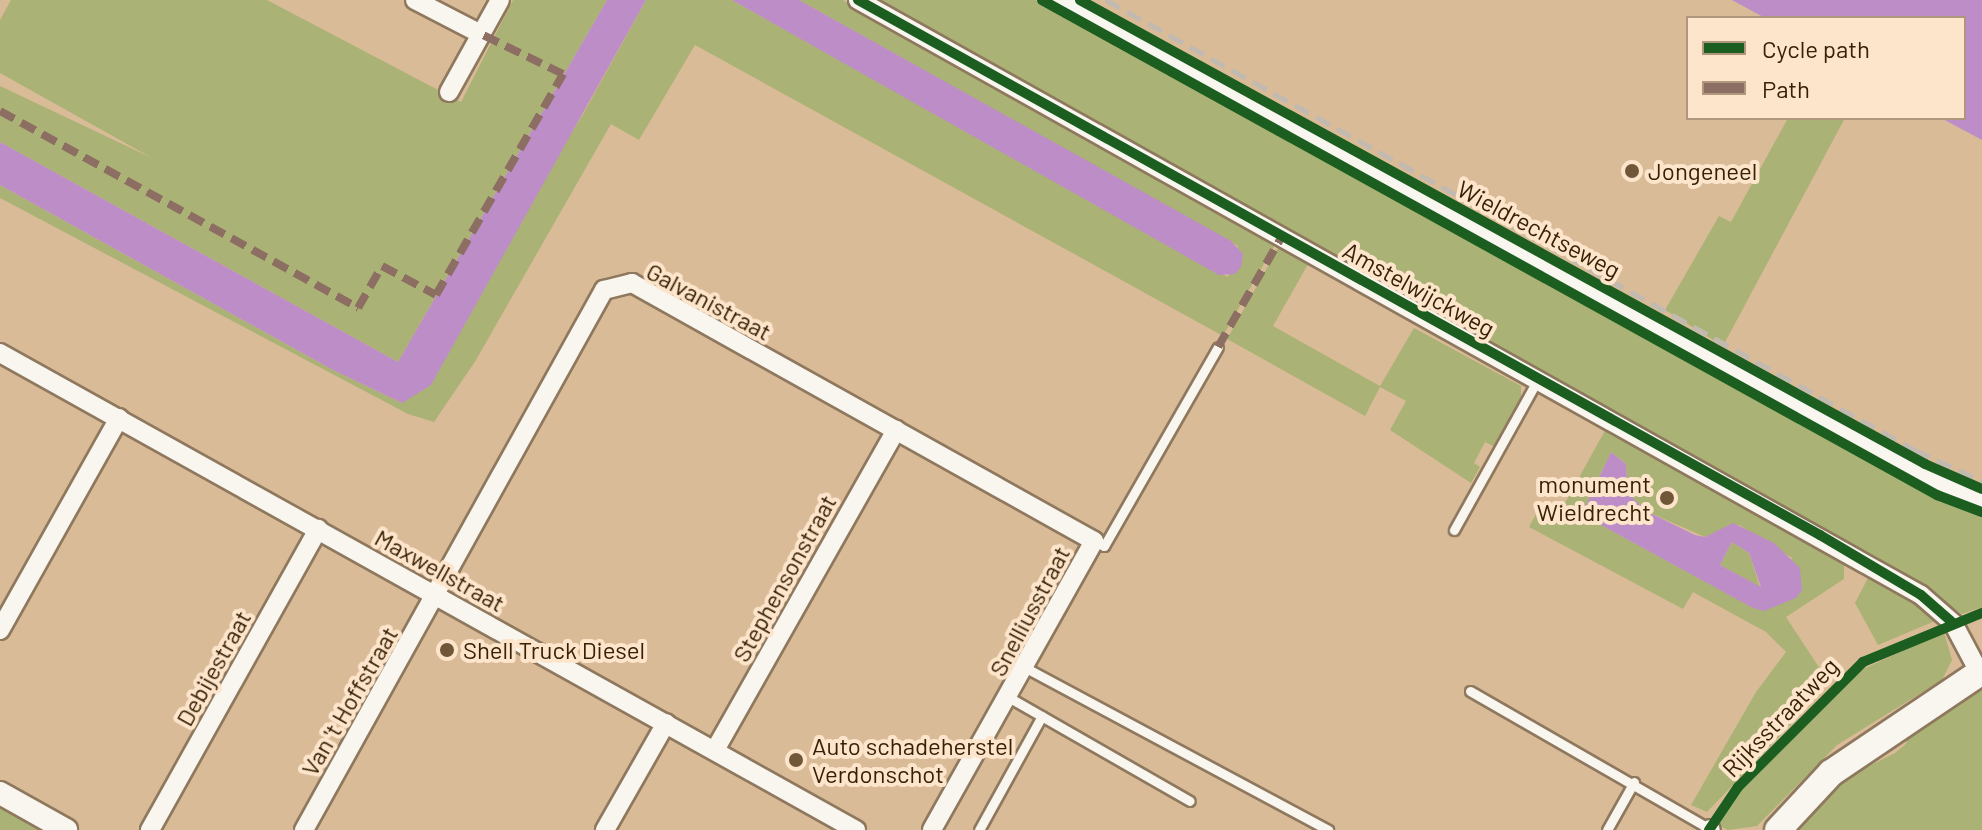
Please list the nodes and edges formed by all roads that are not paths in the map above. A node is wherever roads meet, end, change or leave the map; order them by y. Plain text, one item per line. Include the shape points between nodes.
1 (415, 0) edge
2 (500, 0) edge
3 (858, 0) edge
4 (1060, 0) edge
5 (481, 34) junction
6 (449, 92) dead end
7 (1218, 347) dead end
8 (0, 353) edge
9 (1538, 379) junction
10 (119, 418) junction
11 (896, 430) junction
12 (1982, 501) edge
13 (318, 529) junction
14 (1454, 530) dead end
15 (1094, 541) junction
16 (437, 596) junction
17 (0, 630) edge
18 (1026, 668) junction
19 (1980, 671) edge
20 (1470, 691) dead end
21 (1010, 698) junction
22 (1042, 716) junction
23 (666, 723) junction
24 (715, 750) junction
25 (1634, 782) junction
26 (0, 793) edge
27 (1190, 801) dead end
28 (66, 830) edge
29 (150, 830) edge
30 (304, 830) edge
31 (605, 830) edge
32 (856, 830) edge
33 (932, 830) edge
34 (979, 830) edge
35 (1328, 830) edge
36 (1607, 830) edge
37 (1710, 830) edge
38 (1778, 830) edge

1 - 5 street
2 - 5 street
3 - 9 street, Amstelwijckweg
4 - 12 street, Wieldrechtseweg via 1934,482
5 - 6 street
7 - 15 lane, Snelliusstraat via 1104,546
8 - 10 street, Maxwellstraat
9 - 14 lane
9 - 19 street, Amstelwijckweg via 1921,595 1953,623
10 - 13 street, Maxwellstraat
10 - 17 street
11 - 15 street, Galvanistraat
11 - 16 street, Galvanistraat via 632,283 604,290
11 - 24 street, Stephensonstraat
13 - 16 street, Maxwellstraat
13 - 29 street, Debijestraat
15 - 18 street, Snelliusstraat
16 - 23 street, Maxwellstraat
16 - 30 street, Van 't Hoffstraat
18 - 21 street, Snelliusstraat
18 - 35 lane
19 - 38 main road via 1831,773
20 - 25 lane
21 - 22 lane
21 - 33 street, Snelliusstraat
22 - 27 lane
22 - 34 lane
23 - 24 street, Maxwellstraat
23 - 31 street
24 - 32 street, Maxwellstraat
25 - 36 lane
25 - 37 lane
26 - 28 street

